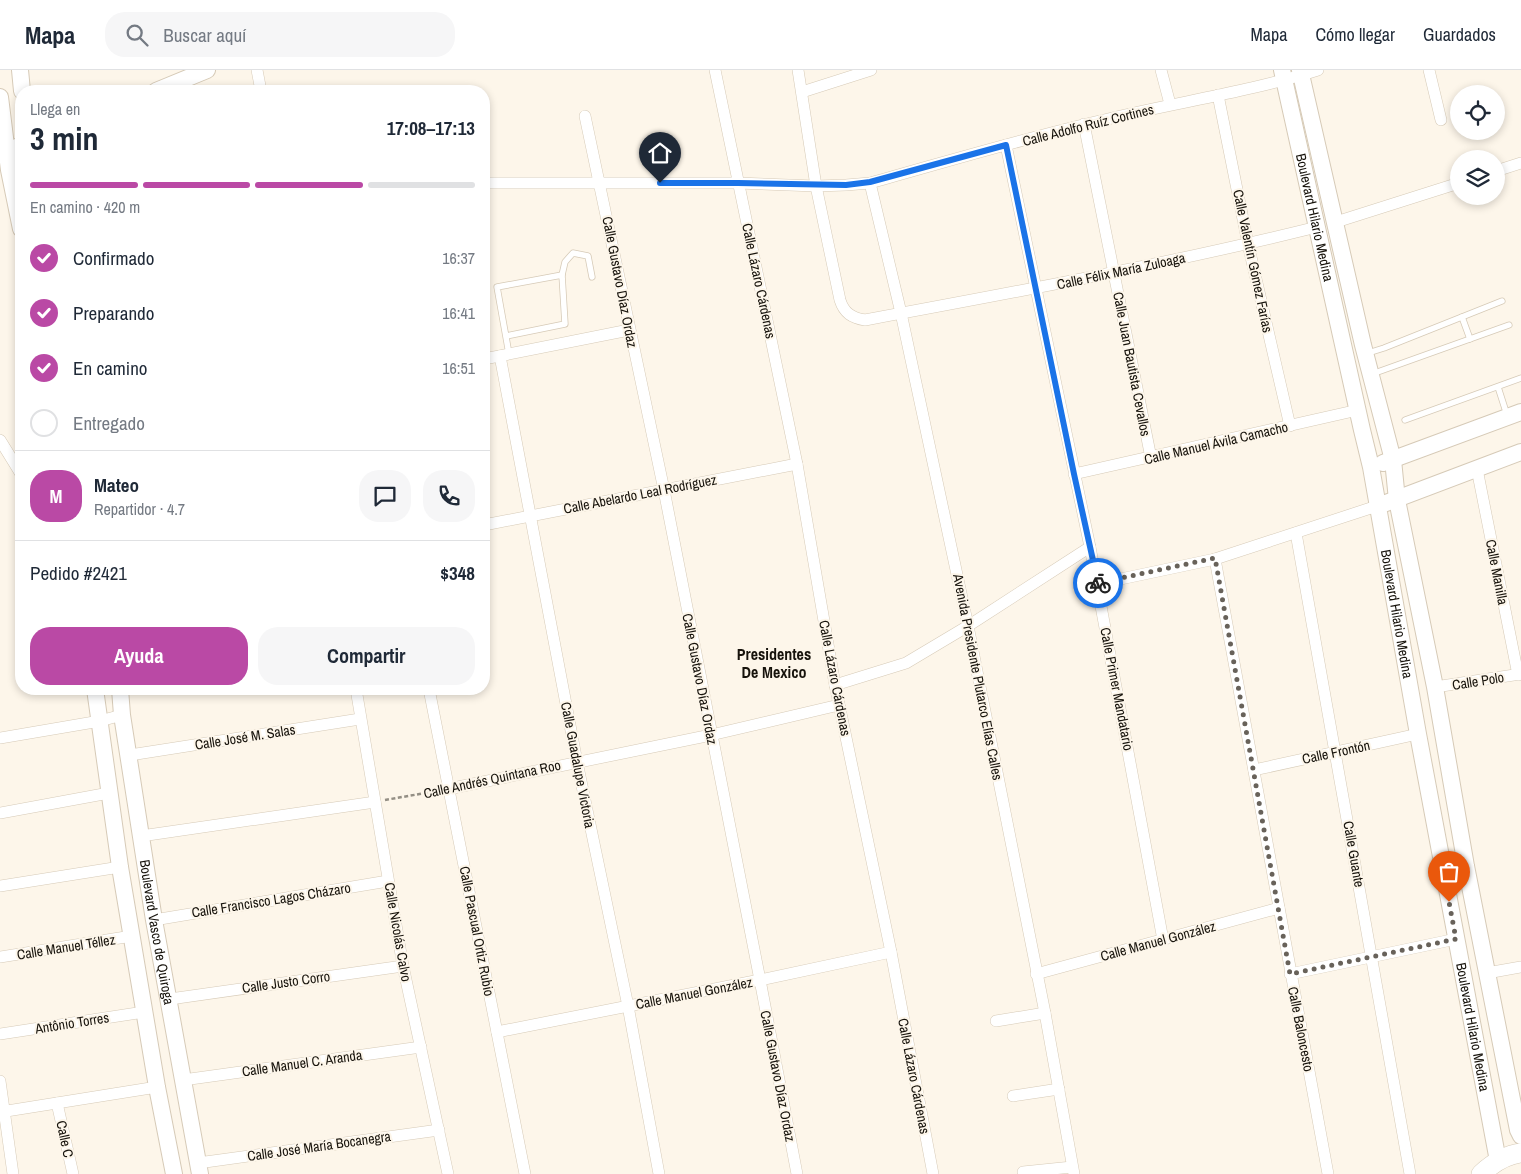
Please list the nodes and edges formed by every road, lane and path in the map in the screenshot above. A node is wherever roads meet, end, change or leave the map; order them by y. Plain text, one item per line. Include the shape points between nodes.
1 (20, 70) edge
2 (208, 70) edge
3 (257, 70) edge
4 (715, 70) edge
5 (798, 70) edge
6 (871, 70) edge
7 (1161, 70) edge
8 (1318, 70) edge
9 (1429, 70) edge
10 (1301, 73) edge
11 (1284, 75) edge
12 (21, 85) edge
13 (171, 85) edge
14 (261, 85) edge
15 (802, 92) junction
16 (1218, 95) junction
17 (0, 97) edge
18 (1170, 104) junction
19 (585, 116) dead end
20 (1441, 120) dead end
21 (1084, 124) junction
22 (1006, 145) junction
23 (10, 161) edge
24 (1521, 163) edge
25 (1505, 167) edge
26 (870, 182) junction
27 (490, 183) edge
28 (738, 183) junction
29 (601, 184) junction
30 (816, 186) junction
31 (1450, 186) edge
32 (15, 193) edge
33 (0, 199) edge
34 (15, 205) edge
35 (1336, 222) junction
36 (1317, 227) junction
37 (1248, 244) junction
38 (1114, 272) junction
39 (562, 275) junction
40 (592, 277) dead end
41 (1036, 289) junction
42 (1502, 301) dead end
43 (901, 313) junction
44 (1462, 317) junction
45 (1509, 325) dead end
46 (629, 330) junction
47 (506, 336) junction
48 (1470, 339) junction
49 (1366, 353) junction
50 (504, 355) junction
51 (490, 358) edge
52 (1370, 374) junction
53 (1521, 378) edge
54 (1498, 387) junction
55 (1358, 410) junction
56 (1514, 414) edge
57 (1405, 420) dead end
58 (1290, 426) junction
59 (0, 440) edge
60 (1521, 452) edge
61 (1151, 458) junction
62 (1393, 460) junction
63 (15, 464) edge
64 (796, 464) junction
65 (1371, 467) junction
66 (1477, 469) junction
67 (1074, 474) junction
68 (664, 490) junction
69 (1397, 500) junction
70 (1377, 506) junction
71 (532, 516) junction
72 (490, 524) edge
73 (1296, 533) junction
74 (1090, 547) junction
75 (1215, 558) junction
76 (1097, 584) junction
77 (968, 626) junction
78 (1519, 674) edge
79 (835, 685) junction
80 (1435, 687) junction
81 (96, 695) edge
82 (120, 695) edge
83 (357, 695) edge
84 (430, 695) edge
85 (839, 705) junction
86 (122, 715) junction
87 (360, 719) junction
88 (100, 721) junction
89 (1, 734) edge
90 (1418, 734) junction
91 (711, 735) junction
92 (1336, 753) junction
93 (130, 755) junction
94 (577, 762) junction
95 (1254, 770) junction
96 (448, 789) junction
97 (109, 793) junction
98 (375, 802) junction
99 (0, 813) edge
100 (141, 836) junction
101 (120, 867) junction
102 (388, 881) junction
103 (0, 886) edge
104 (1279, 908) junction
105 (154, 920) junction
106 (132, 936) junction
107 (1456, 939) junction
108 (1163, 940) junction
109 (891, 952) junction
110 (1372, 957) junction
111 (0, 958) edge
112 (403, 966) junction
113 (1521, 967) edge
114 (1487, 973) junction
115 (1036, 974) junction
116 (1290, 974) junction
117 (760, 980) junction
118 (170, 1000) junction
119 (628, 1006) junction
120 (144, 1012) junction
121 (1045, 1014) junction
122 (996, 1021) dead end
123 (497, 1032) junction
124 (0, 1034) edge
125 (420, 1047) junction
126 (182, 1080) junction
127 (0, 1081) edge
128 (157, 1087) junction
129 (1059, 1089) junction
130 (1013, 1096) dead end
131 (57, 1103) junction
132 (2, 1112) edge
133 (439, 1130) junction
134 (1520, 1133) edge
135 (1521, 1153) edge
136 (1498, 1161) junction
137 (199, 1168) edge
138 (1073, 1170) edge
139 (1023, 1172) dead end
140 (13, 1174) edge
141 (73, 1174) edge
142 (174, 1174) edge
143 (448, 1174) edge
144 (524, 1174) edge
145 (659, 1174) edge
146 (797, 1174) edge
147 (933, 1174) edge
148 (1328, 1174) edge
149 (1410, 1174) edge
150 (1481, 1174) edge

1 - 12 main road
2 - 13 main road
3 - 14 street
4 - 28 street, Calle Lázaro Cárdenas
5 - 15 street
6 - 15 street
7 - 18 street
8 - 10 street, Calle Adolfo Ruíz Cortines
9 - 20 street
10 - 11 street, Calle Adolfo Ruíz Cortines
10 - 35 main road, Boulevard Hilario Medina
11 - 16 street, Calle Adolfo Ruíz Cortines
11 - 36 main road, Boulevard Hilario Medina
15 - 30 street
16 - 18 street, Calle Adolfo Ruíz Cortines
16 - 37 street, Calle Valentín Gómez Farías
17 - 23 main road
18 - 21 street, Calle Adolfo Ruíz Cortines
19 - 29 street, Calle Gustavo Díaz Ordaz
21 - 22 street, Calle Adolfo Ruíz Cortines
21 - 38 street, Calle Juan Bautista Cevallos
22 - 26 street, Calle Adolfo Ruíz Cortines
22 - 41 street, Calle Primer Mandatario
23 - 32 main road
24 - 25 street
26 - 30 street, Calle Adolfo Ruíz Cortines
26 - 43 street, Avenida Presidente Plutarco Elías Calles
27 - 29 street, Calle Adolfo Ruíz Cortines
28 - 29 street, Calle Adolfo Ruíz Cortines
28 - 30 street, Calle Adolfo Ruíz Cortines
28 - 64 street, Calle Lázaro Cárdenas
29 - 46 street, Calle Gustavo Díaz Ordaz
30 - 43 street, Calle Félix María Zuloaga via 842,306 852,317 865,320
31 - 35 street
33 - 34 main road
35 - 49 main road, Boulevard Hilario Medina
36 - 37 street, Calle Félix María Zuloaga
36 - 55 main road, Boulevard Hilario Medina
37 - 38 street, Calle Félix María Zuloaga
37 - 58 street, Calle Valentín Gómez Farías
38 - 41 street, Calle Félix María Zuloaga
38 - 61 street, Calle Juan Bautista Cevallos
39 - 40 lane via 565,262 573,252 588,256
39 - 47 lane via 565,324
39 - 47 lane via 497,287
41 - 43 street, Calle Félix María Zuloaga
41 - 67 street, Calle Primer Mandatario
42 - 44 lane
43 - 77 street, Avenida Presidente Plutarco Elías Calles
44 - 48 lane
44 - 49 lane
45 - 48 lane
46 - 50 street
46 - 68 street, Calle Gustavo Díaz Ordaz
47 - 50 lane
48 - 52 lane
49 - 52 main road, Boulevard Hilario Medina
50 - 51 street
50 - 71 street, Calle Guadalupe Victoria
52 - 62 main road, Boulevard Hilario Medina
53 - 54 lane
54 - 56 lane
54 - 57 lane
55 - 58 street, Calle Manuel Ávila Camacho
55 - 65 main road, Boulevard Hilario Medina
56 - 62 main road
58 - 61 street, Calle Manuel Ávila Camacho
59 - 63 street
60 - 66 main road
61 - 67 street, Calle Manuel Ávila Camacho
62 - 65 main road
62 - 69 main road, Boulevard Hilario Medina
64 - 68 street, Calle Abelardo Leal Rodríguez
64 - 79 street, Calle Lázaro Cárdenas
65 - 70 main road, Boulevard Hilario Medina
66 - 69 main road
66 - 78 street, Calle Manilla
67 - 74 street, Calle Primer Mandatario
68 - 71 street, Calle Abelardo Leal Rodríguez
68 - 91 street, Calle Gustavo Díaz Ordaz
69 - 70 main road
69 - 80 main road, Boulevard Hilario Medina
70 - 73 street
70 - 90 main road, Boulevard Hilario Medina
71 - 72 street, Calle Abelardo Leal Rodríguez
71 - 94 street, Calle Guadalupe Victoria
73 - 75 street
73 - 92 street, Calle Guante
74 - 76 street, Calle Primer Mandatario
74 - 77 street
75 - 76 street
75 - 95 street, Calle Baloncesto
76 - 108 street, Calle Primer Mandatario
77 - 79 street via 906,663
77 - 115 street, Avenida Presidente Plutarco Elías Calles
78 - 80 street, Calle Polo
79 - 85 street, Calle Lázaro Cárdenas
80 - 114 main road, Boulevard Hilario Medina
81 - 88 main road, Boulevard Vasco de Quiroga
82 - 86 main road, Boulevard Vasco de Quiroga
83 - 87 street, Calle Nicolás Calvo
84 - 96 street, Calle Pascual Ortiz Rubio
85 - 91 street, Calle Andrés Quintana Roo
85 - 109 street, Calle Lázaro Cárdenas
86 - 88 street
86 - 93 main road, Boulevard Vasco de Quiroga
87 - 93 street, Calle José M. Salas
87 - 98 street, Calle Nicolás Calvo
88 - 89 street
88 - 97 main road, Boulevard Vasco de Quiroga
90 - 92 street, Calle Frontón
90 - 107 main road, Boulevard Hilario Medina
91 - 94 street, Calle Andrés Quintana Roo
91 - 117 street, Calle Gustavo Díaz Ordaz
92 - 95 street, Calle Frontón
92 - 110 street, Calle Guante
93 - 100 main road, Boulevard Vasco de Quiroga
94 - 96 street, Calle Andrés Quintana Roo
94 - 119 street, Calle Guadalupe Victoria
95 - 104 street, Calle Baloncesto
96 - 98 path, Calle Andrés Quintana Roo
96 - 123 street, Calle Pascual Ortiz Rubio
97 - 99 street
97 - 101 main road, Boulevard Vasco de Quiroga
98 - 100 street
98 - 102 street, Calle Nicolás Calvo
100 - 105 main road, Boulevard Vasco de Quiroga
101 - 103 street
101 - 106 main road, Boulevard Vasco de Quiroga
102 - 105 street, Calle Francisco Lagos Cházaro
102 - 112 street, Calle Nicolás Calvo
104 - 108 street, Calle Manuel González
104 - 116 street, Calle Baloncesto
105 - 118 main road, Boulevard Vasco de Quiroga
106 - 111 street, Calle Manuel Téllez
106 - 120 main road, Boulevard Vasco de Quiroga
107 - 110 street
107 - 136 main road, Boulevard Hilario Medina
108 - 115 street, Calle Manuel González
109 - 117 street, Calle Manuel González
109 - 147 street, Calle Lázaro Cárdenas
110 - 116 street
110 - 149 street, Calle Guante
112 - 118 street, Calle Justo Corro
112 - 125 street, Calle Nicolás Calvo
113 - 114 street
114 - 134 main road, Boulevard Hilario Medina
115 - 121 street, Avenida Presidente Plutarco Elías Calles
116 - 148 street, Calle Baloncesto
117 - 119 street, Calle Manuel González
117 - 146 street, Calle Gustavo Díaz Ordaz
118 - 126 main road, Boulevard Vasco de Quiroga
119 - 123 street, Calle Manuel González
119 - 145 street, Calle Guadalupe Victoria
120 - 124 street, Antônio Torres
120 - 128 main road, Boulevard Vasco de Quiroga
121 - 122 street
121 - 129 street, Avenida Presidente Plutarco Elías Calles
123 - 144 street, Calle Pascual Ortiz Rubio
125 - 126 street, Calle Manuel C. Aranda
125 - 133 street, Calle Nicolás Calvo
126 - 137 main road, Boulevard Vasco de Quiroga
127 - 132 street
128 - 131 street
128 - 142 main road, Boulevard Vasco de Quiroga
129 - 130 street
129 - 138 street, Avenida Presidente Plutarco Elías Calles
131 - 132 street
131 - 141 street, Calle C
132 - 140 street
133 - 137 street, Calle José María Bocanegra
133 - 143 street, Calle Nicolás Calvo
135 - 136 main road
136 - 150 main road
138 - 139 street

